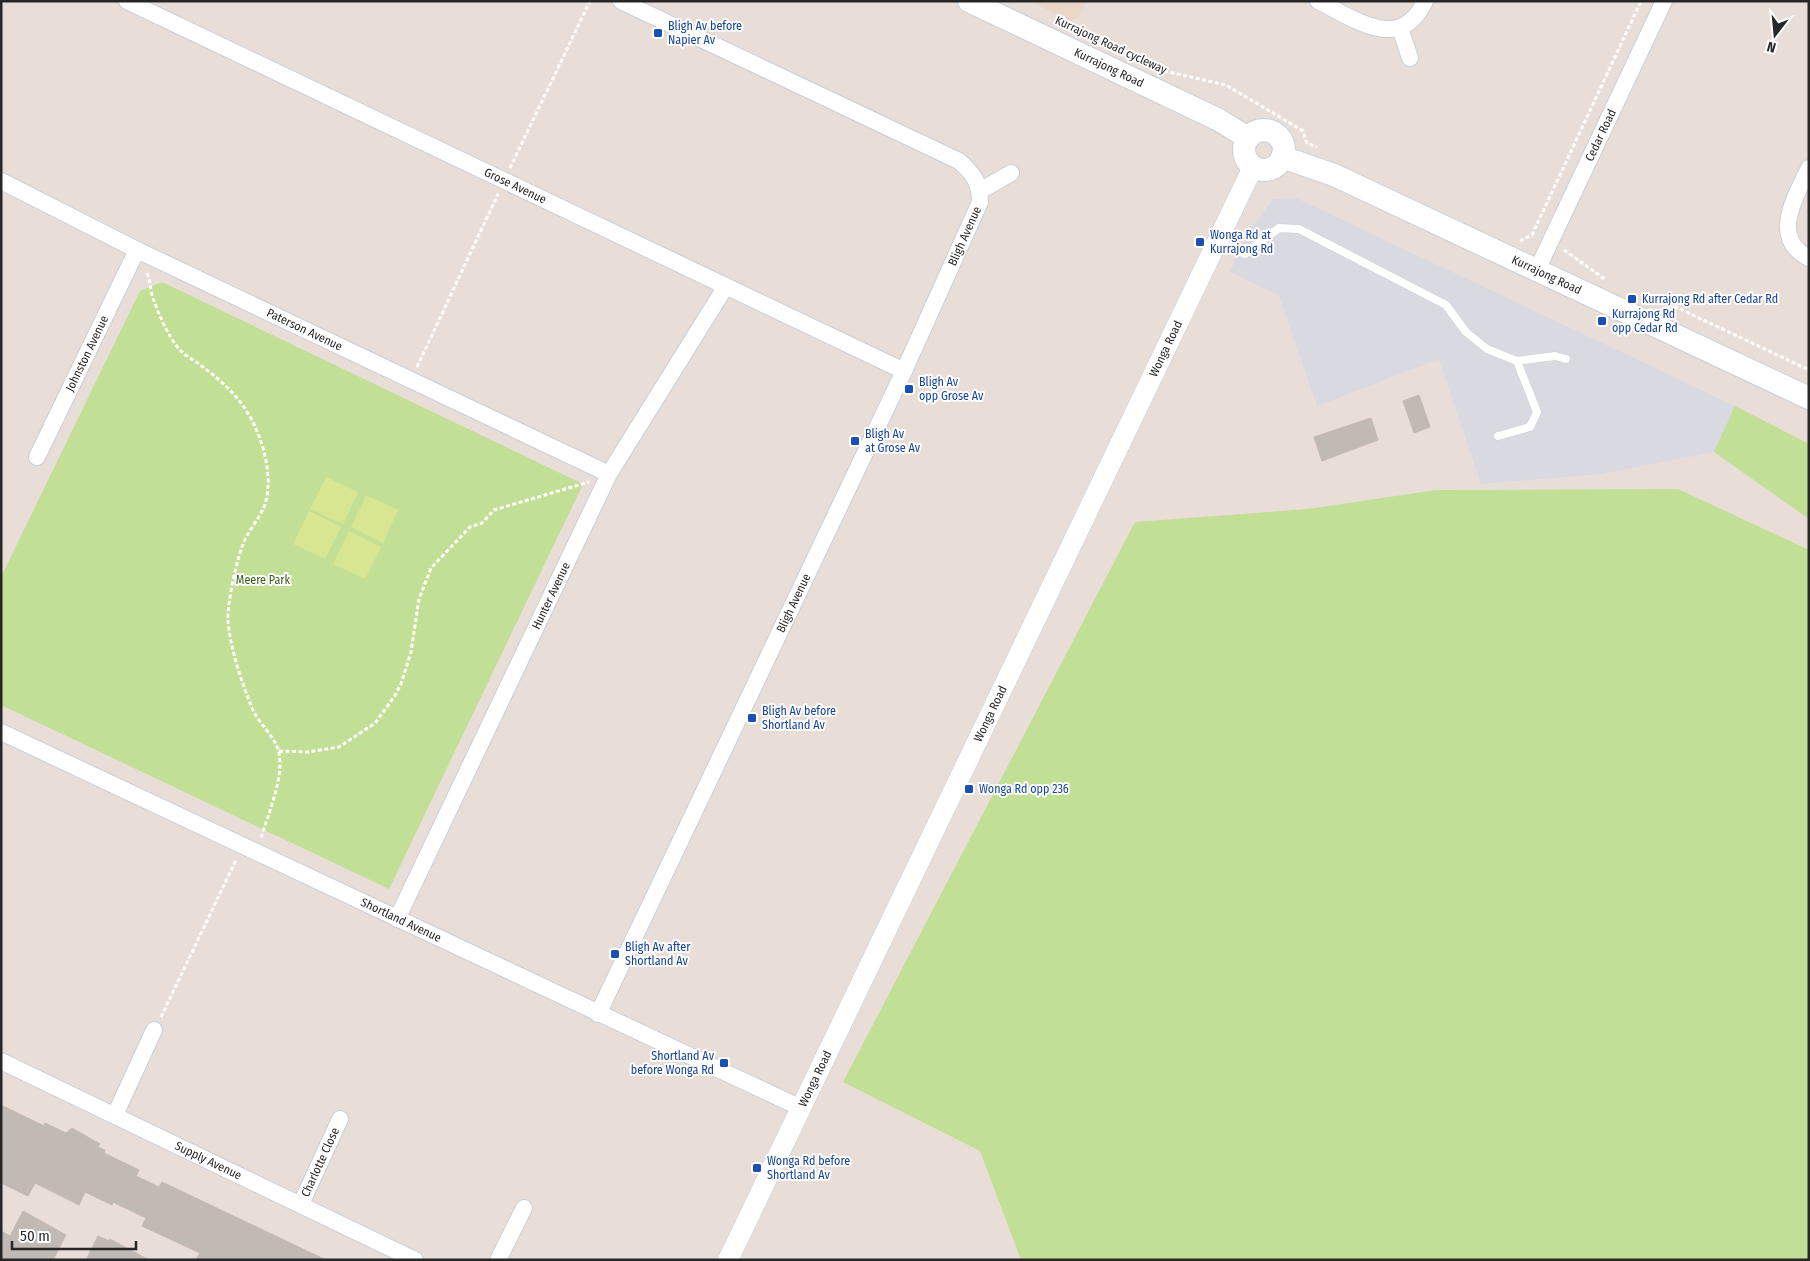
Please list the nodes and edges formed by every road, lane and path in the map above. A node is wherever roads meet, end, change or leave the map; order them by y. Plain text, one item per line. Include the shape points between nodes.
1 (127, 1) edge
2 (590, 1) edge
3 (621, 1) edge
4 (969, 1) edge
5 (1318, 1) edge
6 (1425, 1) edge
7 (1641, 1) edge
8 (1664, 1) edge
9 (1400, 28) junction
10 (1410, 58) dead end
11 (1157, 68) dead end
12 (1248, 138) junction
13 (1322, 149) dead end
14 (1282, 157) junction
15 (1253, 167) junction
16 (1809, 168) edge
17 (509, 170) dead end
18 (1011, 173) dead end
19 (1, 181) edge
20 (980, 191) junction
21 (495, 200) dead end
22 (1532, 235) dead end
23 (1217, 241) junction
24 (137, 250) junction
25 (1565, 250) dead end
26 (1809, 258) edge
27 (1537, 270) junction
28 (1610, 283) dead end
29 (726, 286) junction
30 (1646, 300) dead end
31 (1566, 359) dead end
32 (1517, 361) junction
33 (416, 367) dead end
34 (1809, 370) edge
35 (904, 371) junction
36 (1809, 398) edge
37 (1498, 436) dead end
38 (37, 457) dead end
39 (609, 474) junction
40 (1, 732) edge
41 (279, 751) junction
42 (250, 849) junction
43 (397, 919) junction
44 (598, 1014) junction
45 (154, 1030) joint
46 (1, 1061) edge
47 (801, 1108) junction
48 (115, 1116) junction
49 (340, 1119) dead end
50 (301, 1204) junction
51 (524, 1208) dead end
52 (415, 1260) edge
53 (498, 1260) edge
54 (728, 1260) edge

1 - 29 street, Grose Avenue
2 - 17 path
3 - 20 street, Bligh Avenue via 959,161 970,170
4 - 12 main road, Kurrajong Road via 1219,120
5 - 9 street via 1372,28
6 - 9 street via 1412,20
7 - 22 path
8 - 27 street, Cedar Road
9 - 10 street
11 - 13 path, Kurrajong Road cycleway via 1226,85 1303,131 1307,142
12 - 14 main road via 1261,130 1272,132 1282,141
12 - 15 main road via 1244,150
14 - 15 main road via 1270,168
14 - 27 main road, Kurrajong Road via 1334,175
15 - 23 street, Wonga Road
16 - 26 street via 1789,210 1787,229 1793,246
18 - 20 street, Bligh Avenue
19 - 24 street, Paterson Avenue
20 - 35 street, Bligh Avenue via 976,215
21 - 33 path
23 - 32 lane via 1245,254 1280,228 1299,229 1446,305 1473,339 1487,349
23 - 47 street, Wonga Road
24 - 38 street, Johnston Avenue
24 - 39 street, Paterson Avenue
24 - 41 path via 170,336 191,360 238,398 257,430 268,480 266,496 252,532 242,545 233,578 228,621 237,664 252,707
25 - 28 path
27 - 36 main road, Kurrajong Road
29 - 35 street, Grose Avenue
29 - 39 street, Hunter Avenue
30 - 34 path via 1676,307
31 - 32 lane via 1555,356
32 - 37 lane via 1537,412 1530,428
35 - 44 street, Bligh Avenue
39 - 41 path via 494,510 482,523 470,528 431,568 419,599 411,652 400,684 375,723 339,747 308,752
39 - 43 street, Hunter Avenue
40 - 42 street, Shortland Avenue
41 - 42 path via 280,765 273,801
42 - 43 street, Shortland Avenue
42 - 45 path
43 - 44 street, Shortland Avenue
44 - 47 street, Shortland Avenue
45 - 48 street
46 - 48 street, Supply Avenue
47 - 54 street, Wonga Road
48 - 50 street, Supply Avenue
49 - 50 street, Charlotte Close
50 - 52 street, Supply Avenue
51 - 53 street

